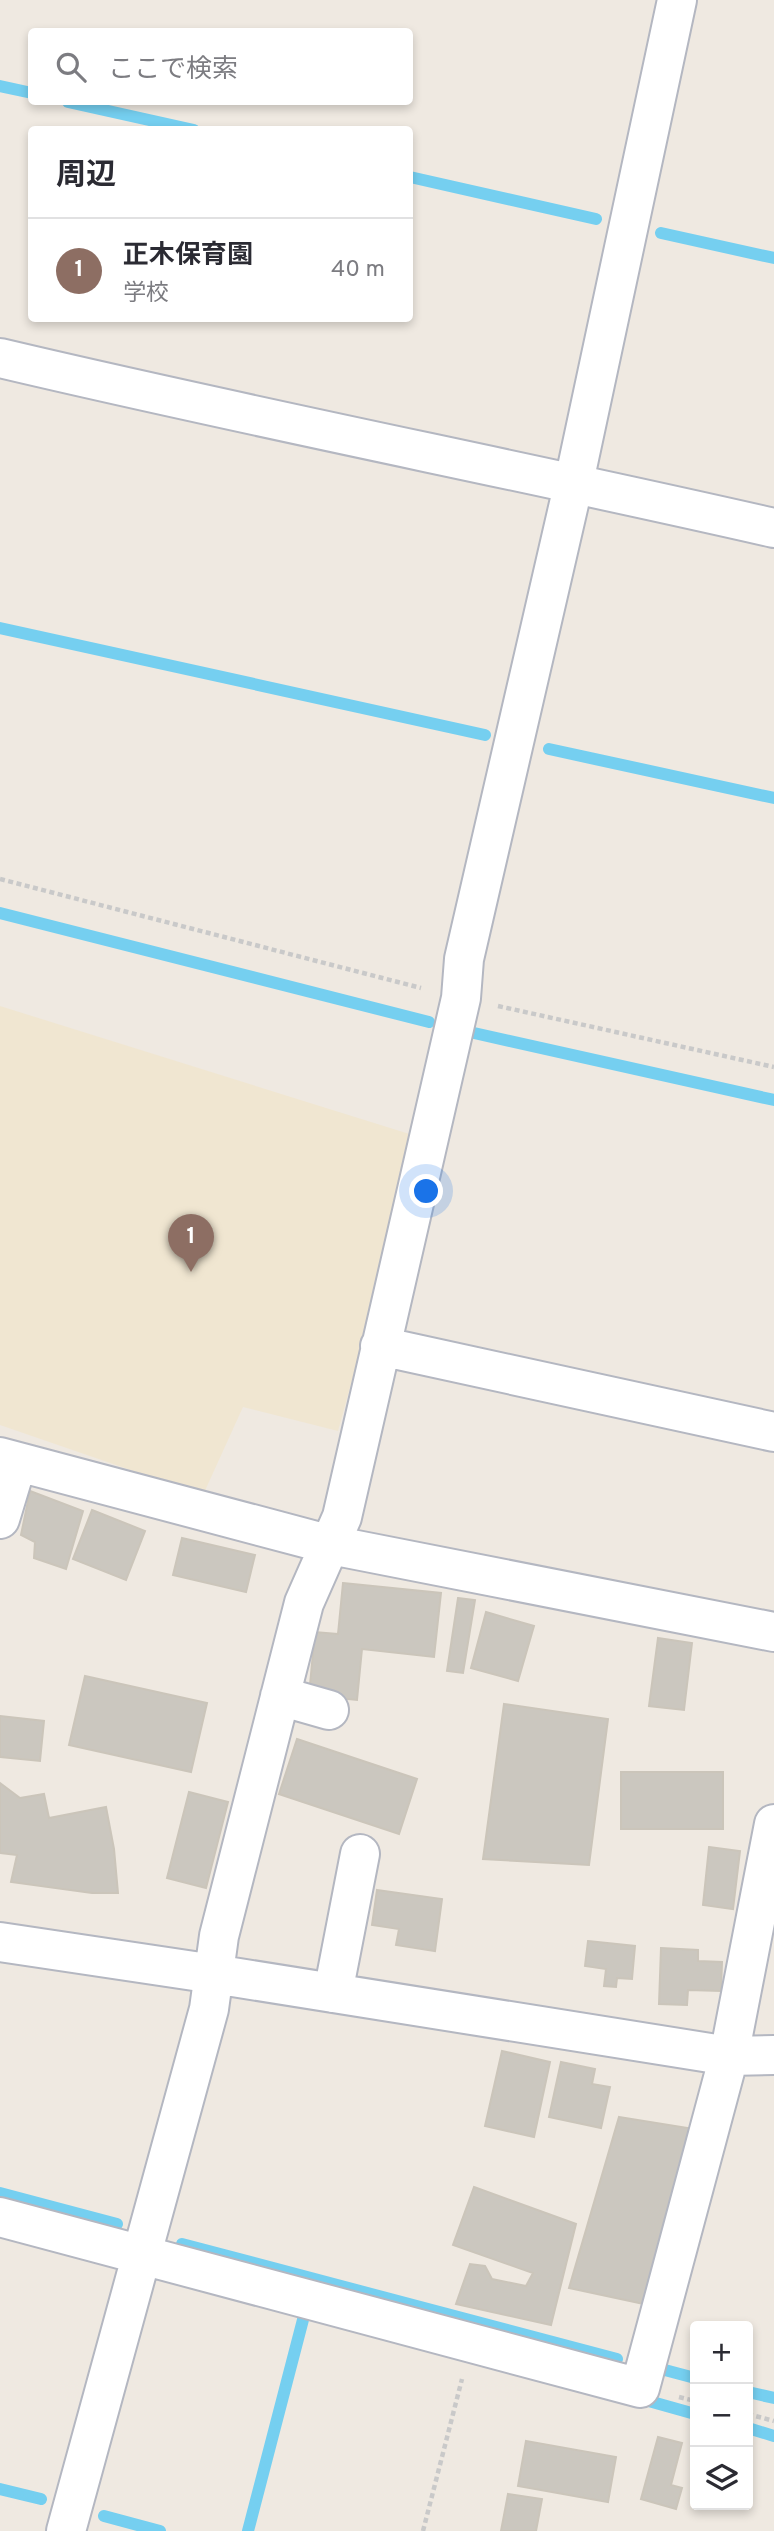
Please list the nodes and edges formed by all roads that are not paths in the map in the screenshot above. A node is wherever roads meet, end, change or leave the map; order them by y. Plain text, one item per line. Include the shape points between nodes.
1 (677, 0) edge
2 (0, 358) edge
3 (574, 482) junction
4 (774, 528) edge
5 (380, 1346) junction
6 (774, 1432) edge
7 (9, 1460) edge
8 (0, 1519) edge
9 (331, 1545) junction
10 (774, 1632) edge
11 (280, 1696) junction
12 (329, 1710) dead end
13 (774, 1824) edge
14 (360, 1854) dead end
15 (0, 1942) edge
16 (214, 1973) junction
17 (334, 1993) junction
18 (774, 2055) edge
19 (729, 2056) junction
20 (0, 2217) edge
21 (143, 2255) junction
22 (66, 2531) edge

1 - 3 street
2 - 3 street
3 - 4 street
3 - 5 street
5 - 6 street
5 - 9 street via 342,1517
7 - 8 street
7 - 9 street
9 - 10 street
9 - 11 street via 304,1603
11 - 12 street
11 - 16 street
13 - 19 street
14 - 17 street
15 - 16 street
16 - 17 street
16 - 21 street via 209,2009
17 - 19 street
18 - 19 street
19 - 21 street via 640,2388
20 - 21 street
21 - 22 street

